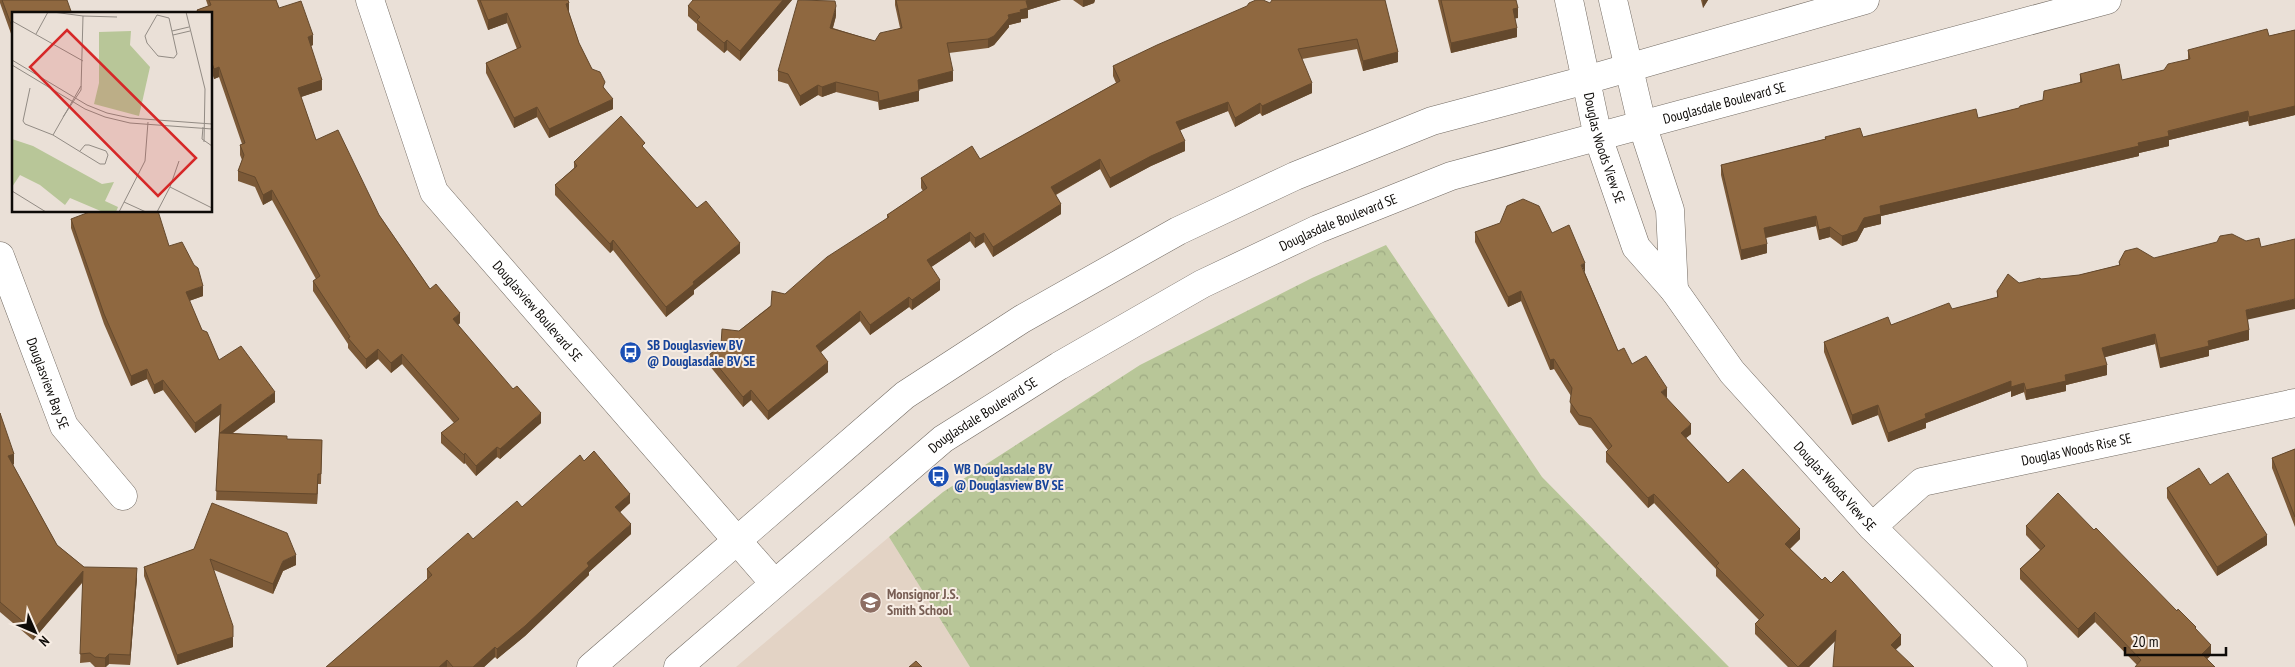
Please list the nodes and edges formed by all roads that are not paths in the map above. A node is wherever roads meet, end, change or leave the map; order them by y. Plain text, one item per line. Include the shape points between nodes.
1 (370, 0) edge
2 (1569, 0) edge
3 (1613, 0) edge
4 (1865, 0) edge
5 (2107, 0) edge
6 (1627, 67) junction
7 (1586, 80) junction
8 (1642, 124) junction
9 (1598, 137) junction
10 (0, 256) edge
11 (1674, 290) junction
12 (2295, 403) edge
13 (124, 496) dead end
14 (1872, 527) junction
15 (736, 542) junction
16 (774, 583) junction
17 (591, 667) edge
18 (678, 667) edge
19 (2013, 667) edge

1 - 15 street, Douglasview Boulevard SE via 434,192
2 - 7 street, Douglas Woods View SE
3 - 6 street
4 - 6 street
5 - 8 street, Douglasdale Boulevard SE
6 - 7 street
6 - 8 street
7 - 9 street, Douglas Woods View SE
7 - 15 street via 1432,121 1295,176 1178,232 1022,319 905,395
8 - 9 street, Douglasdale Boulevard SE
8 - 11 street via 1670,210
9 - 11 street, Douglas Woods View SE via 1636,247
9 - 16 street, Douglasdale Boulevard SE via 1451,176 1318,229 1202,284 1059,366 943,440
10 - 13 street, Douglasview Bay SE via 64,426
11 - 14 street, Douglas Woods View SE via 1732,372
12 - 14 street, Douglas Woods Rise SE via 1922,482
14 - 19 street, Douglas Woods View SE
15 - 16 street, Douglasview Boulevard SE
15 - 17 street
16 - 18 street, Douglasdale Boulevard SE

